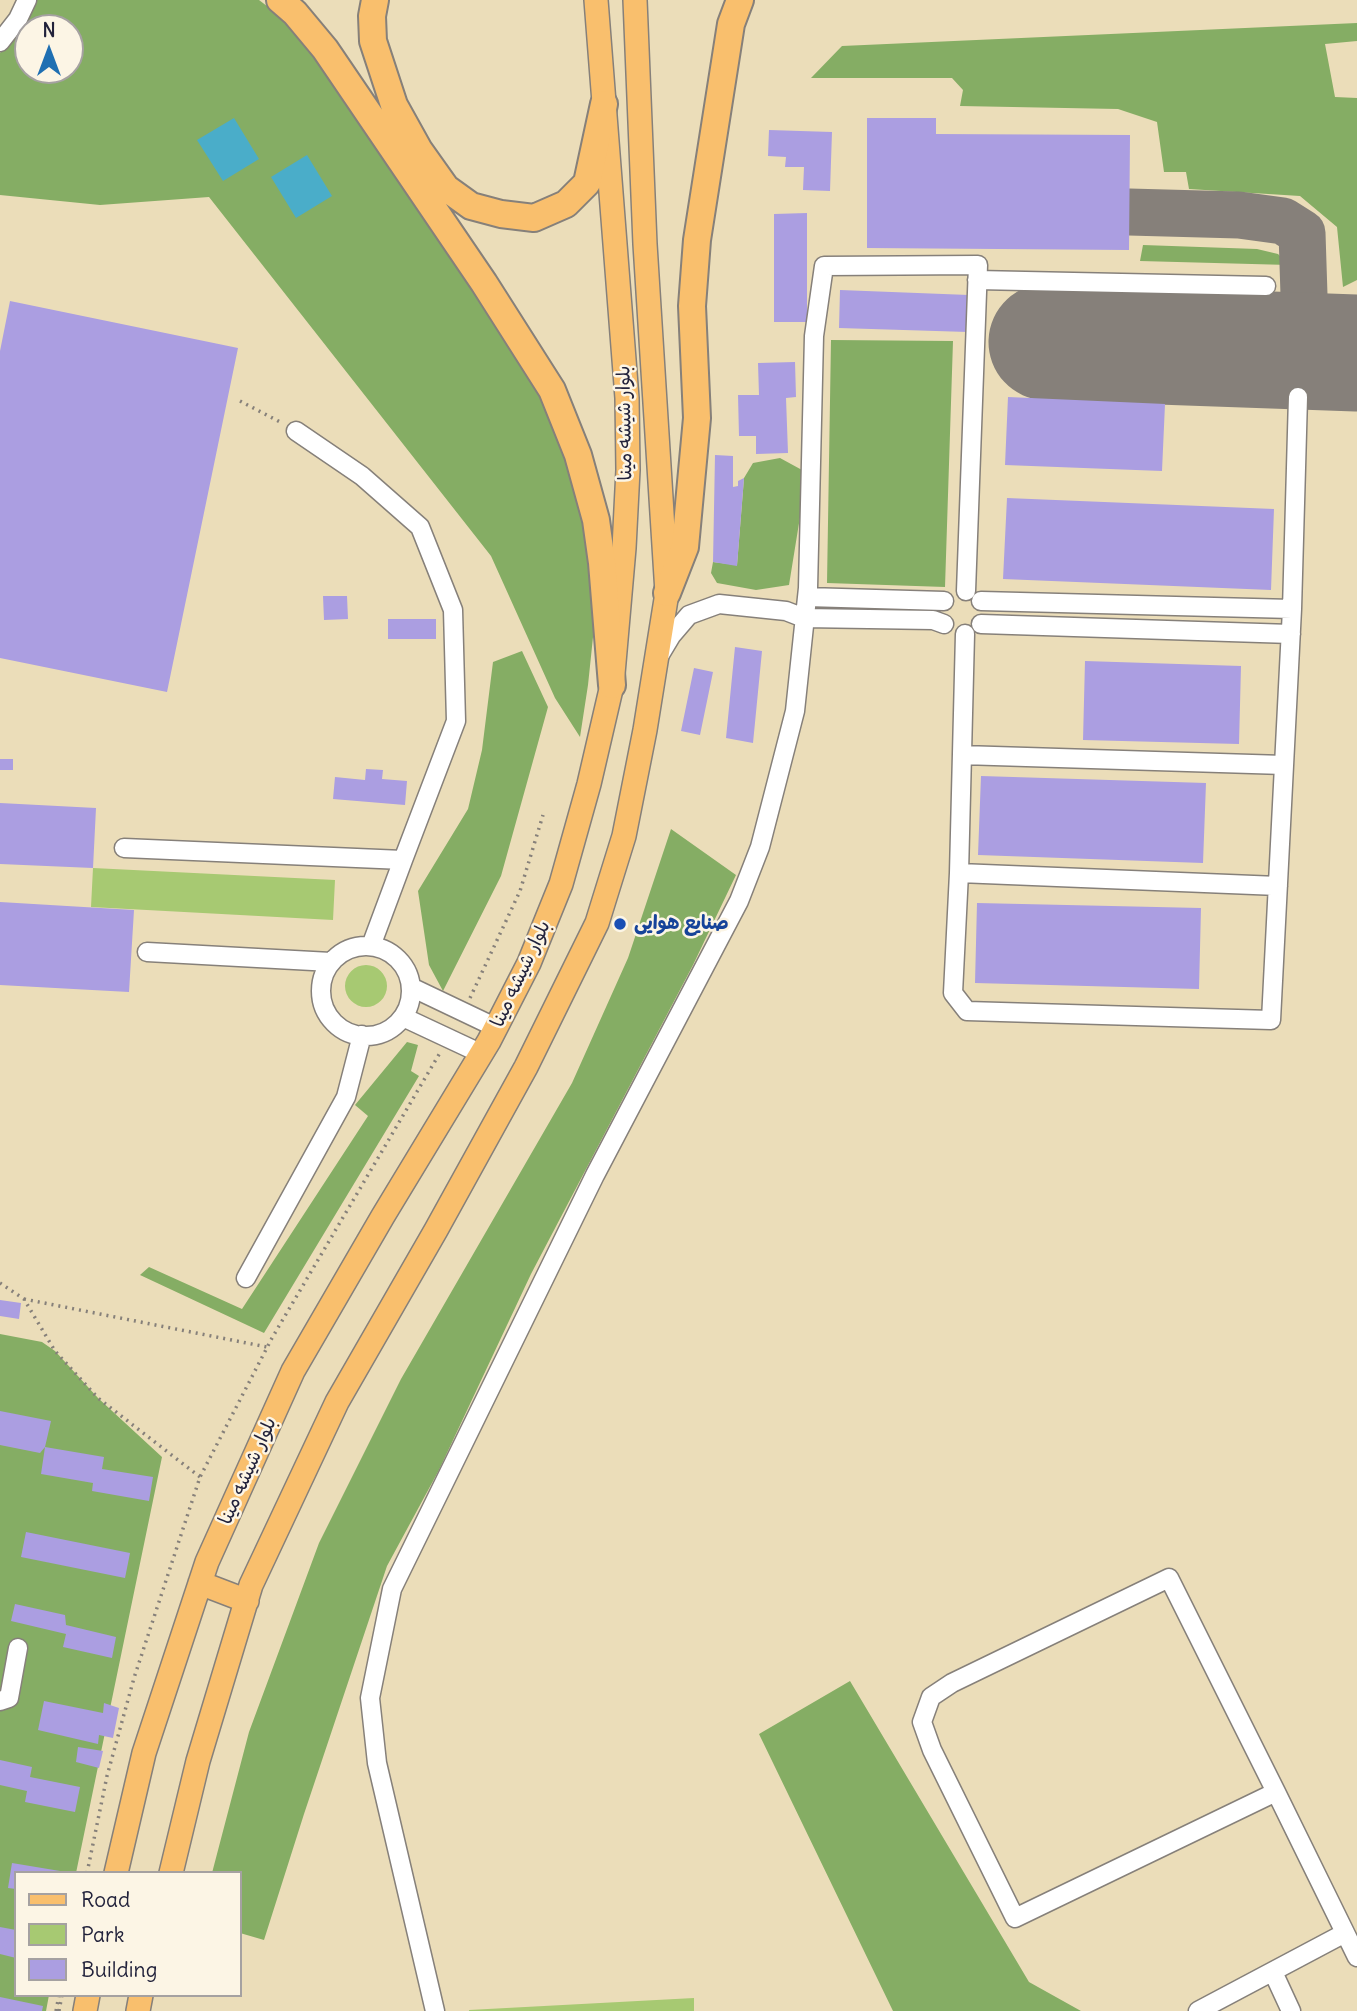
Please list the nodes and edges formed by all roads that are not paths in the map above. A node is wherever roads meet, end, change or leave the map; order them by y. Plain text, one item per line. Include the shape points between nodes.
1 (27, 0) edge
2 (280, 0) edge
3 (375, 0) edge
4 (596, 0) edge
5 (635, 0) edge
6 (740, 0) edge
7 (0, 41) edge
8 (604, 104) junction
9 (978, 280) junction
10 (1266, 286) dead end
11 (1298, 397) dead end
12 (296, 431) road end
13 (667, 593) junction
14 (973, 596) junction
15 (807, 597) junction
16 (944, 601) junction
17 (1292, 610) junction
18 (804, 618) junction
19 (944, 624) junction
20 (973, 629) junction
21 (1291, 634) junction
22 (656, 662) junction
23 (612, 685) junction
24 (962, 755) junction
25 (1284, 765) junction
26 (124, 848) dead end
27 (403, 860) junction
28 (959, 873) junction
29 (1278, 886) junction
30 (371, 946) junction
31 (147, 952) dead end
32 (331, 962) junction
33 (411, 987) junction
34 (403, 1017) junction
35 (496, 1028) junction
36 (362, 1035) junction
37 (482, 1054) junction
38 (246, 1278) dead end
39 (200, 1583) junction
40 (247, 1601) junction
41 (18, 1648) dead end
42 (3, 1698) edge
43 (1276, 1792) junction
44 (116, 1871) edge
45 (171, 1871) edge
46 (1345, 1933) junction
47 (1357, 1957) edge
48 (1272, 1972) junction
49 (435, 2011) edge
50 (1199, 2011) edge
51 (1291, 2011) edge

1 - 7 street
2 - 23 highway via 325,49 552,390 578,455 596,520
3 - 8 highway via 373,41 394,105 446,188 471,206 534,218 566,204 587,183
4 - 8 main road, بلوار شیشه مینا
5 - 13 main road, بلوار شیشه مینا
6 - 13 highway via 731,24 697,240 692,306 697,418 685,547
8 - 23 main road, بلوار شیشه مینا via 627,398 624,548
9 - 10 street
9 - 14 street
9 - 15 street via 978,265 824,266 814,336
11 - 17 street
12 - 27 street via 362,476 419,527 453,610 456,721
13 - 22 main road, بلوار شیشه مینا
14 - 16 street via 953,593
14 - 17 street
14 - 20 street via 984,613
15 - 16 street
15 - 18 street
16 - 19 street
17 - 21 street
18 - 19 street via 933,620
18 - 22 street via 786,611 719,604 689,615
18 - 49 street via 795,711 760,847 739,901 595,1175 392,1589 370,1698 377,1763
19 - 20 street via 953,632
20 - 21 street
20 - 24 street
21 - 25 street
22 - 40 main road, بلوار شیشه مینا via 624,836 597,923 519,1079 337,1402
23 - 35 main road, بلوار شیشه مینا via 561,884
24 - 25 street
24 - 28 street
25 - 29 street
26 - 27 street
27 - 30 street
28 - 29 street
28 - 29 street via 953,993 967,1011 1271,1020
30 - 32 street via 341,953
30 - 33 street via 399,959
31 - 32 street
32 - 36 street via 321,987 322,1001 336,1024
33 - 34 street
33 - 35 street
34 - 36 street via 392,1028
34 - 37 street
35 - 37 main road, بلوار شیشه مینا
36 - 38 street via 346,1097
37 - 39 main road, بلوار شیشه مینا via 293,1371
39 - 40 main road
39 - 44 main road, بلوار شیشه مینا via 144,1753
40 - 45 main road, بلوار شیشه مینا via 198,1760
41 - 42 street
43 - 43 street via 1169,1578 952,1683 931,1697 922,1722 1015,1918
43 - 46 street
46 - 47 street
46 - 48 street
48 - 50 street
48 - 51 street

